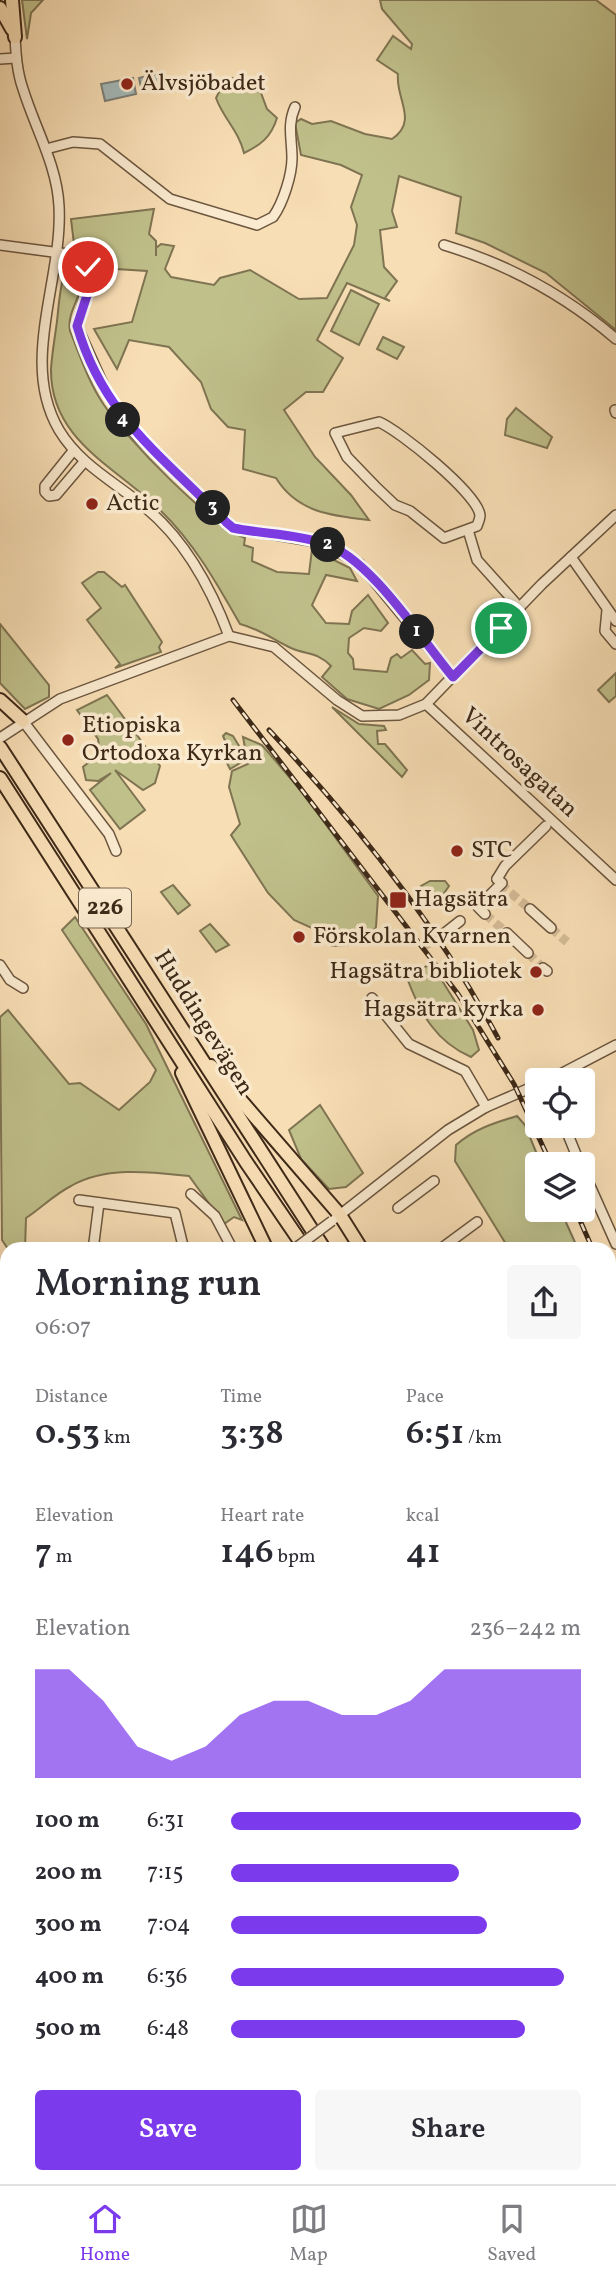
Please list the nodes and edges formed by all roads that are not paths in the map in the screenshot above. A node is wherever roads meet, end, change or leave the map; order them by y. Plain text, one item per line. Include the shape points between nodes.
1 (12, 0) edge
2 (0, 8) edge
3 (15, 37) junction
4 (16, 58) junction
5 (0, 59) edge
6 (295, 107) dead end
7 (46, 149) junction
8 (0, 244) edge
9 (444, 245) dead end
10 (58, 253) junction
11 (616, 339) edge
12 (72, 451) junction
13 (84, 462) junction
14 (616, 514) edge
15 (468, 530) junction
16 (571, 557) junction
17 (520, 608) junction
18 (607, 610) junction
19 (616, 621) edge
20 (229, 636) junction
21 (616, 644) edge
22 (453, 677) junction
23 (0, 700) edge
24 (426, 704) junction
25 (23, 721) junction
26 (0, 738) edge
27 (0, 747) edge
28 (0, 778) edge
29 (546, 826) dead end
30 (116, 851) dead end
31 (616, 880) edge
32 (530, 909) tunnel mouth
33 (485, 914) dead end
34 (460, 922) dead end
35 (551, 928) tunnel mouth
36 (507, 933) tunnel mouth
37 (441, 936) tunnel mouth
38 (528, 953) tunnel mouth
39 (0, 965) edge
40 (23, 988) dead end
41 (372, 998) dead end
42 (173, 1046) junction
43 (615, 1048) edge
44 (200, 1057) junction
45 (574, 1068) edge
46 (525, 1090) edge
47 (486, 1107) junction
48 (434, 1181) dead end
49 (191, 1194) dead end
50 (595, 1197) edge
51 (79, 1200) dead end
52 (99, 1203) junction
53 (398, 1208) dead end
54 (336, 1218) junction
55 (477, 1222) dead end
56 (94, 1242) edge
57 (182, 1242) edge
58 (229, 1242) edge
59 (263, 1242) edge
60 (301, 1242) edge
61 (304, 1242) edge
62 (320, 1242) edge
63 (356, 1242) edge
64 (450, 1242) edge
65 (615, 1242) edge

1 - 3 main road
2 - 3 main road
3 - 4 street
4 - 5 street
4 - 7 street
6 - 7 street via 289,121 292,160 286,183 273,217 257,225 170,199 100,144 73,142
7 - 10 street via 59,203
8 - 10 street
9 - 11 street via 476,254 540,285 589,315
10 - 12 street via 41,365 42,388 47,408
10 - 22 street via 74,255 88,267 90,286 77,326 106,391 137,435 233,528 323,543 360,564
12 - 13 street
12 - 13 street via 46,486 49,496 56,495
13 - 20 street via 167,528 210,589
14 - 16 street
15 - 15 street via 444,538 395,505 347,457 335,433 379,422 403,437 473,500 480,515 477,526
15 - 17 street via 477,560
16 - 17 street
16 - 18 street
17 - 22 street
18 - 19 street
18 - 21 street via 605,631
20 - 24 street via 274,647 362,716 398,715
20 - 25 street via 60,699
22 - 24 street
23 - 25 main road
24 - 31 street, Vintrosagatan
25 - 26 street
25 - 30 street via 109,834
27 - 44 main road, Huddingevägen / 226
28 - 42 main road, Huddingevägen / 226
29 - 33 street via 497,874 502,883 478,906
32 - 35 street
34 - 37 street
36 - 38 street
39 - 40 street via 10,980
41 - 47 street via 409,1044 465,1071
42 - 59 main road
42 - 60 main road, Huddingevägen / 226
43 - 45 street
44 - 54 main road via 219,1072
44 - 62 main road, Huddingevägen / 226
46 - 47 street
47 - 54 street via 448,1130
48 - 53 street
49 - 58 street via 215,1216
50 - 65 street
51 - 52 street
52 - 56 street
52 - 57 street via 175,1213
54 - 61 street, bridge
54 - 63 main road
55 - 64 street

